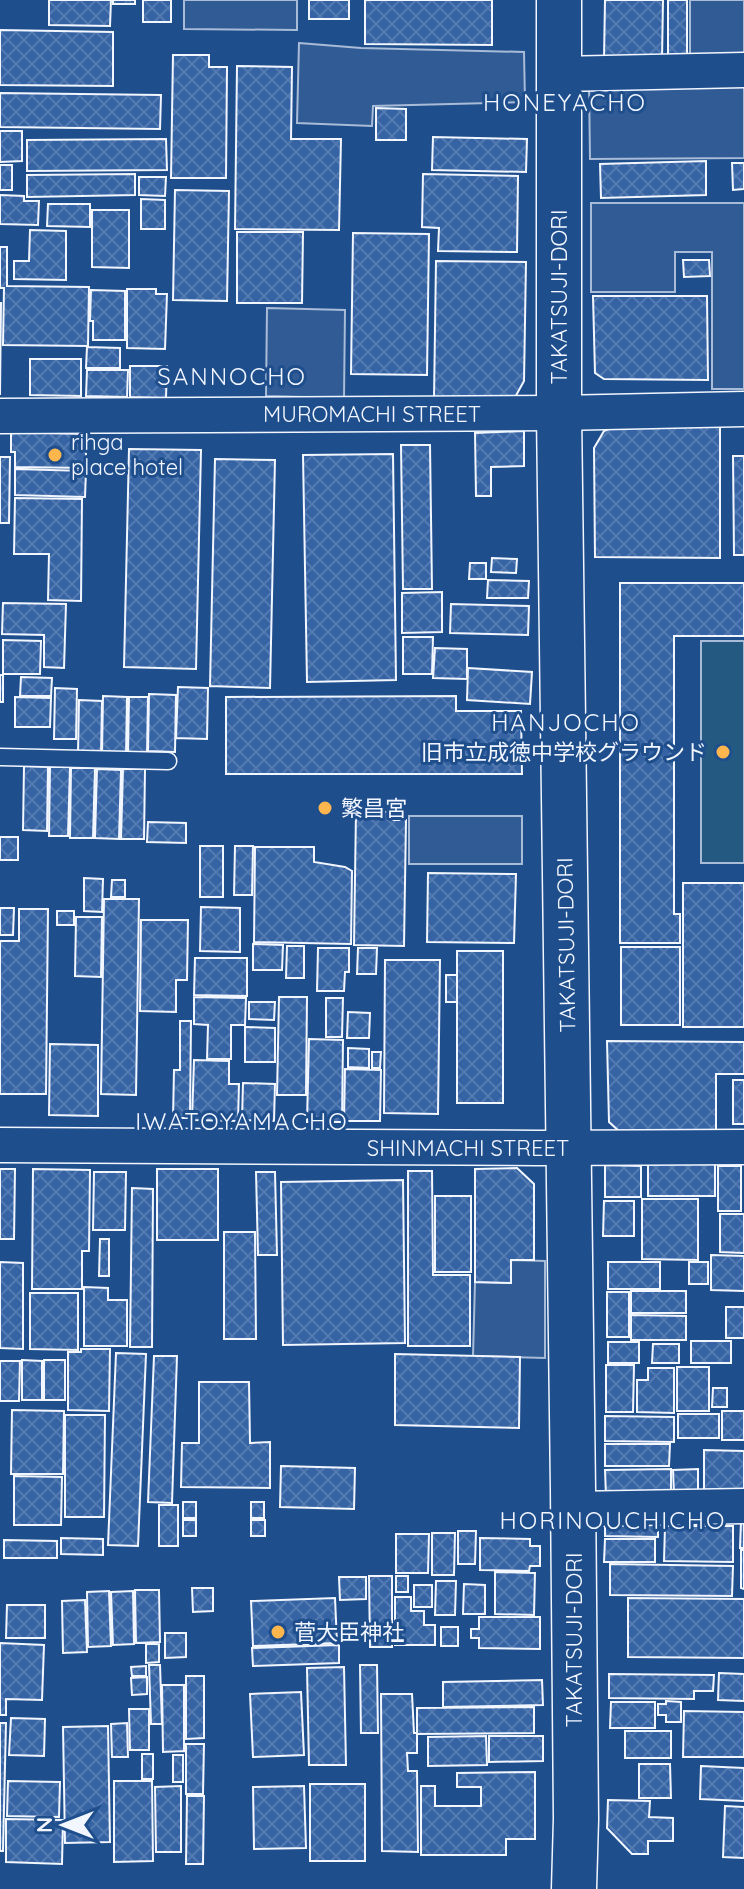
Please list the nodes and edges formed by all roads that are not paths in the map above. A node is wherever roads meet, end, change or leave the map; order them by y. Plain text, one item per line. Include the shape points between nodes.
1 (559, 0) edge
2 (744, 70) edge
3 (560, 74) junction
4 (744, 409) edge
5 (559, 413) junction
6 (0, 416) edge
7 (0, 757) edge
8 (168, 761) dead end
9 (0, 1145) edge
10 (744, 1147) edge
11 (569, 1148) junction
12 (744, 1506) edge
13 (573, 1509) junction
14 (574, 1889) edge

1 - 3 street, TAKATSUJI-DORI
2 - 3 street
3 - 5 street, TAKATSUJI-DORI
4 - 5 street, MUROMACHI STREET
5 - 6 street, MUROMACHI STREET
5 - 11 street, TAKATSUJI-DORI
7 - 8 lane
9 - 11 street, SHINMACHI STREET
10 - 11 street, SHINMACHI STREET
11 - 13 street, TAKATSUJI-DORI
12 - 13 street
13 - 14 street, TAKATSUJI-DORI

